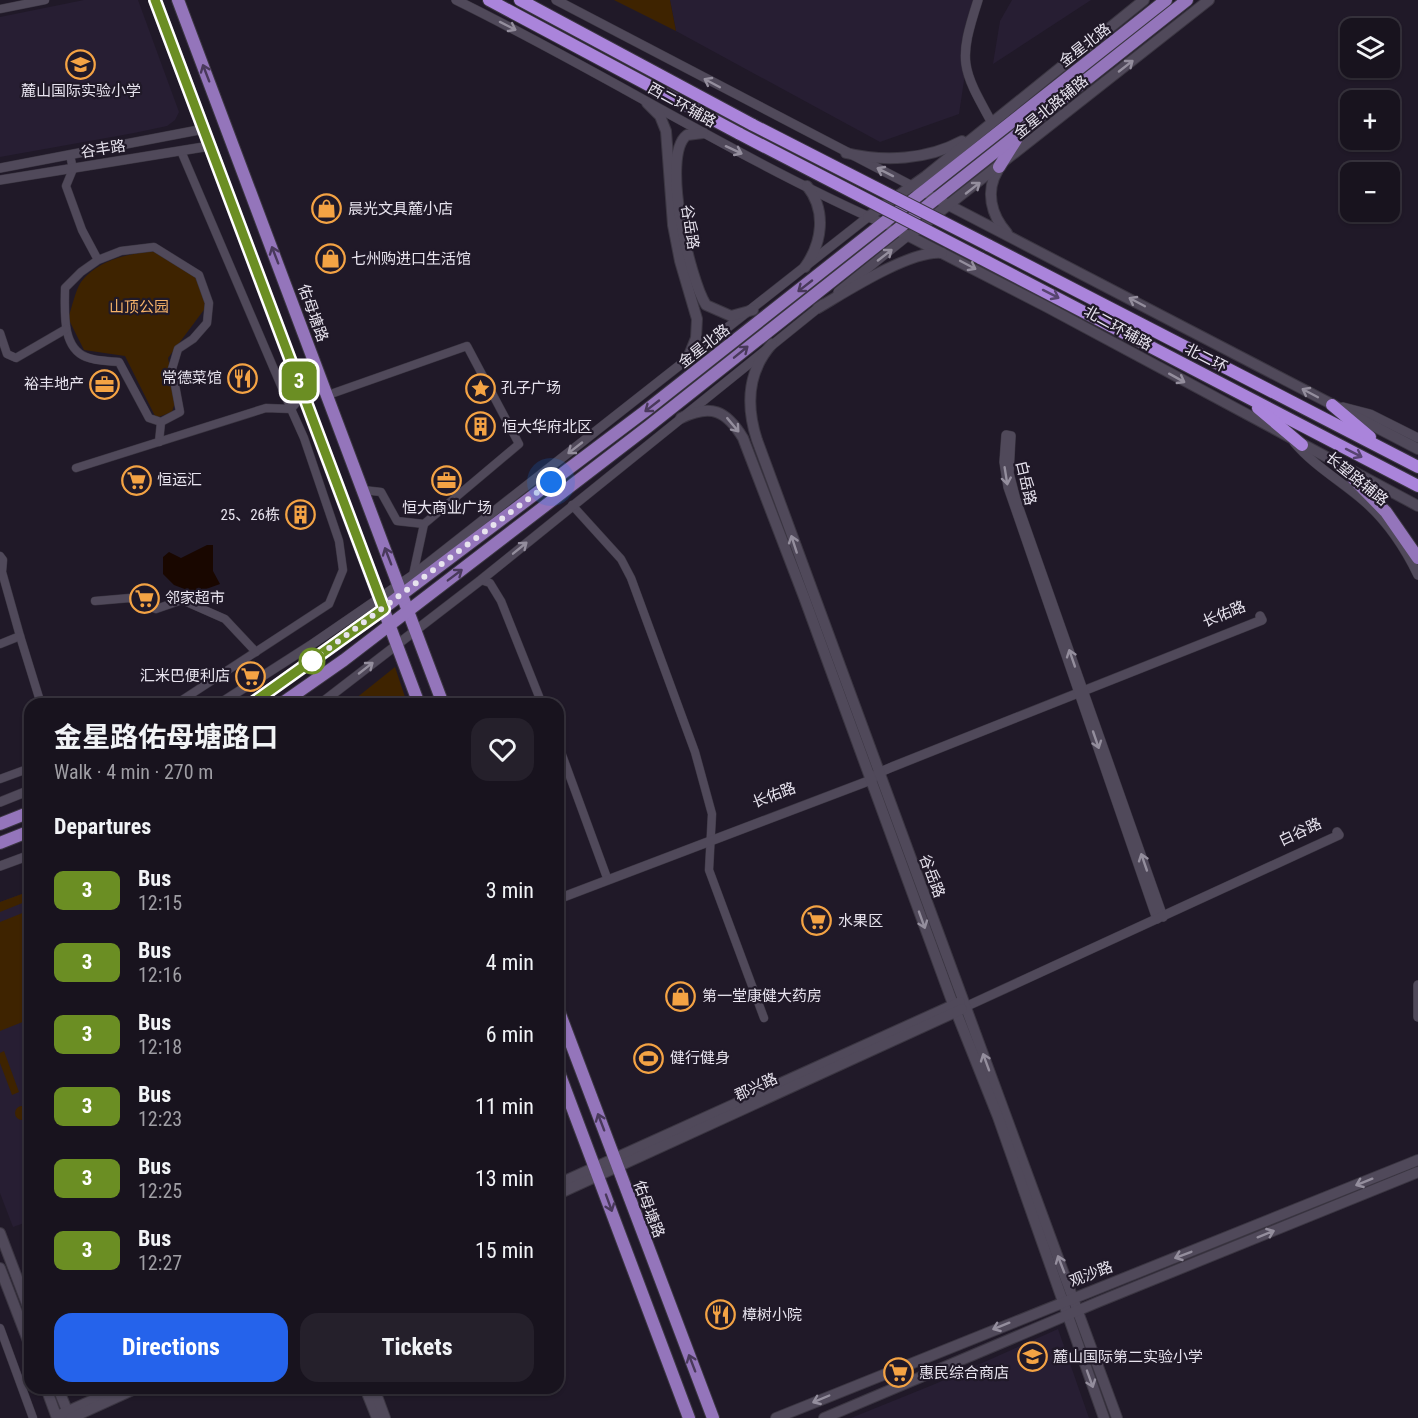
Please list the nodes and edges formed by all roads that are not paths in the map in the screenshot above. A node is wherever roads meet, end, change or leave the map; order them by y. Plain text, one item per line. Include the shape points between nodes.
1 (45, 0) edge
2 (155, 0) edge
3 (178, 0) edge
4 (456, 0) edge
5 (489, 0) edge
6 (520, 0) edge
7 (556, 0) edge
8 (978, 0) edge
9 (1144, 0) edge
10 (1166, 0) edge
11 (1187, 0) edge
12 (1209, 0) edge
13 (0, 9) edge
14 (647, 103) junction
15 (989, 126) junction
16 (204, 129) junction
17 (1021, 132) junction
18 (703, 133) junction
19 (210, 146) junction
20 (181, 151) junction
21 (846, 153) junction
22 (70, 155) junction
23 (999, 167) junction
24 (0, 168) edge
25 (73, 169) junction
26 (0, 180) edge
27 (807, 186) junction
28 (912, 186) junction
29 (924, 192) junction
30 (937, 199) junction
31 (950, 206) junction
32 (868, 217) junction
33 (884, 224) junction
34 (897, 230) junction
35 (1009, 235) junction
36 (909, 236) junction
37 (948, 254) junction
38 (98, 260) junction
39 (805, 267) junction
40 (818, 308) junction
41 (753, 310) junction
42 (66, 329) junction
43 (0, 333) edge
44 (772, 344) junction
45 (688, 358) junction
46 (1239, 392) junction
47 (304, 394) junction
48 (328, 395) junction
49 (1332, 405) junction
50 (291, 409) junction
51 (681, 418) junction
52 (161, 422) junction
53 (1418, 438) edge
54 (159, 442) junction
55 (1297, 443) junction
56 (1418, 448) edge
57 (1385, 449) junction
58 (1341, 466) junction
59 (1418, 467) edge
60 (76, 468) dead end
61 (1418, 486) edge
62 (363, 490) junction
63 (572, 505) junction
64 (1418, 506) edge
65 (424, 524) junction
66 (0, 556) edge
67 (1418, 558) edge
68 (413, 575) junction
69 (1418, 575) edge
70 (481, 580) junction
71 (400, 590) junction
72 (95, 601) dead end
73 (382, 603) junction
74 (408, 610) junction
75 (390, 625) junction
76 (415, 629) junction
77 (20, 636) junction
78 (0, 644) edge
79 (397, 644) junction
80 (256, 652) junction
81 (1081, 690) junction
82 (39, 698) edge
83 (185, 698) edge
84 (229, 698) edge
85 (259, 698) edge
86 (289, 698) edge
87 (328, 698) edge
88 (417, 698) edge
89 (441, 698) edge
90 (540, 698) edge
91 (564, 760) edge
92 (24, 770) edge
93 (874, 774) junction
94 (0, 779) edge
95 (24, 792) edge
96 (0, 802) edge
97 (24, 814) edge
98 (0, 824) edge
99 (24, 833) edge
100 (711, 838) junction
101 (0, 843) edge
102 (24, 857) edge
103 (0, 866) edge
104 (606, 875) junction
105 (564, 891) edge
106 (564, 897) edge
107 (1159, 916) junction
108 (1418, 985) edge
109 (959, 1006) junction
110 (1418, 1017) edge
111 (764, 1018) dead end
112 (564, 1026) edge
113 (564, 1086) edge
114 (1418, 1160) edge
115 (616, 1163) junction
116 (597, 1171) junction
117 (1418, 1172) edge
118 (564, 1182) edge
119 (564, 1190) edge
120 (0, 1233) edge
121 (0, 1268) edge
122 (24, 1296) edge
123 (1073, 1297) junction
124 (1062, 1302) junction
125 (1079, 1312) junction
126 (1068, 1316) junction
127 (0, 1328) edge
128 (24, 1330) edge
129 (24, 1393) edge
130 (24, 1394) edge
131 (48, 1394) edge
132 (61, 1394) edge
133 (109, 1394) edge
134 (123, 1394) edge
135 (367, 1394) edge
136 (376, 1394) edge
137 (70, 1416) edge
138 (57, 1417) edge
139 (33, 1418) edge
140 (377, 1418) edge
141 (385, 1418) edge
142 (689, 1418) edge
143 (712, 1418) edge
144 (776, 1418) edge
145 (824, 1418) edge
146 (1104, 1418) edge
147 (1117, 1418) edge

1 - 13 street
2 - 16 main road
48 -> 3 main road, 佑母塘路
4 -> 14 street, 西二环辅路
5 -> 46 highway, 北二环, bridge
6 - 57 highway, 北二环, bridge
21 -> 7 street
8 - 15 street via 964,56 967,74
9 - 15 main road, 金星北路辅路
10 - 29 main road, 金星北路
11 - 17 main road, 金星北路
23 -> 12 main road, 金星北路辅路
14 - 18 street, 西二环辅路
14 - 45 main road, 谷岳路 via 660,116 666,131 673,225 697,319 696,338
15 - 21 main road via 927,155 876,158
15 - 28 main road, 金星北路辅路
16 - 19 main road
16 - 22 street, 谷丰路
17 - 23 main road
17 - 30 main road, 金星北路
18 -> 27 street, 西二环辅路
18 - 41 main road, 谷岳路 via 687,135 678,146 677,189 688,259 706,305 731,316
19 - 20 street, 谷丰路
19 - 47 main road
20 - 25 street, 谷丰路
20 - 50 street
28 -> 21 street
22 - 24 street, 谷丰路
22 - 25 street
31 -> 23 main road, 金星北路辅路
23 - 35 main road via 991,185 991,203
25 - 26 street, 谷丰路
25 - 38 street via 66,186
27 - 32 street, 西二环辅路
27 - 39 main road via 818,205 820,235
28 - 29 street
28 - 32 main road, 金星北路辅路
29 - 30 street
29 - 33 main road, 金星北路
30 - 31 main road, 北二环辅路
30 - 34 main road, 金星北路
31 - 35 main road, 北二环辅路
31 - 36 main road, 金星北路辅路
32 - 33 street, 西二环辅路
32 - 39 street
33 - 34 street, 西二环辅路
33 -> 71 main road, 金星北路 via 644,412
34 - 36 main road, 北二环辅路
74 -> 34 main road, 金星北路
49 -> 35 main road, 北二环辅路
36 - 37 main road, 北二环辅路
40 -> 36 street
37 - 40 main road via 913,258
37 -> 55 main road, 北二环辅路
38 - 42 street via 65,288
38 - 52 street via 121,251 154,247 199,274 209,303 207,323 178,349 171,369 180,412
39 - 41 street
40 - 44 street
41 - 45 street
42 - 43 street via 16,358 7,354
42 - 52 street via 73,347 85,357 119,362 149,418
44 - 51 street
93 -> 44 main road, 谷岳路 via 752,422 749,401 753,376 760,358
45 -> 68 street
46 - 55 highway
46 -> 61 highway, 北二环
47 - 50 street
47 - 73 main road
48 - 62 main road, 佑母塘路
48 - 65 street via 467,346 519,444
49 - 53 street via 1370,414
49 - 56 main road, 北二环辅路
49 - 57 highway
50 - 54 street via 266,408
50 - 80 street via 339,541 342,570 329,604
51 - 63 street
51 -> 93 main road via 700,411 715,411 731,420 743,438
52 - 54 street
54 - 60 street
55 - 58 main road, 北二环辅路
55 - 69 street, 长望路辅路 via 1311,460 1380,516
57 - 59 highway, 北二环
58 - 64 main road, 北二环辅路
58 - 67 main road via 1386,512
62 - 65 street via 381,492 397,521
71 -> 62 main road, 佑母塘路
70 -> 63 street
63 - 100 street via 621,560 631,578 694,752 712,814
65 - 68 street
66 - 77 street
68 - 71 street
70 - 76 street
70 - 90 street via 490,583 501,601
71 - 73 main road, 金星北路
71 - 74 main road, 佑母塘路
72 - 80 street via 129,598 156,609 182,600 225,619
73 - 75 main road
73 - 84 street
73 - 85 main road, 金星北路
74 - 75 main road, 金星北路
74 - 76 main road, 佑母塘路
75 - 79 main road
75 - 86 main road, 金星北路
76 - 79 street
76 - 89 main road, 佑母塘路
77 - 78 street
77 - 82 street
87 -> 79 street
79 - 88 main road
80 - 83 street
81 - 81 street, 长佑路 via 1262,620 1260,616
81 -> 81 street, 白岳路 via 1012,486 1011,436 1006,435 1004,462 1008,487
81 - 93 street, 长佑路
81 - 107 street, 白岳路
91 - 104 street
92 - 94 street
93 - 100 street, 长佑路
93 - 109 main road, 谷岳路
95 - 96 street
97 - 98 main road
99 - 101 main road
100 - 104 street, 长佑路
100 - 106 street, 长佑路
100 - 111 street via 709,870
102 - 103 street
104 - 105 street, 长佑路
107 - 107 street, 白谷路 via 1339,836 1337,832
107 - 109 street, 白谷路
108 - 110 street
109 - 115 main road, 郡兴路
123 -> 109 main road, 谷岳路
109 - 124 main road
115 -> 112 main road, 佑母塘路
113 - 116 main road
114 -> 123 main road, 观沙路 via 1220,1242
115 - 116 main road, 郡兴路
143 -> 115 main road, 佑母塘路
116 - 118 main road, 郡兴路
116 - 119 main road, 郡兴路
116 -> 142 main road
125 -> 117 main road, 观沙路
120 - 122 main road
121 - 128 main road
123 - 124 main road, 观沙路
123 - 125 main road, 谷岳路
124 - 126 main road
124 -> 144 main road, 观沙路
125 - 126 main road, 观沙路
125 - 147 main road, 谷岳路
126 - 145 main road, 观沙路
126 -> 146 main road
127 - 129 street
130 - 139 street
131 - 138 main road
132 - 137 main road
133 - 137 main road
134 - 137 main road
135 - 140 main road
136 - 141 main road
137 - 138 main road

